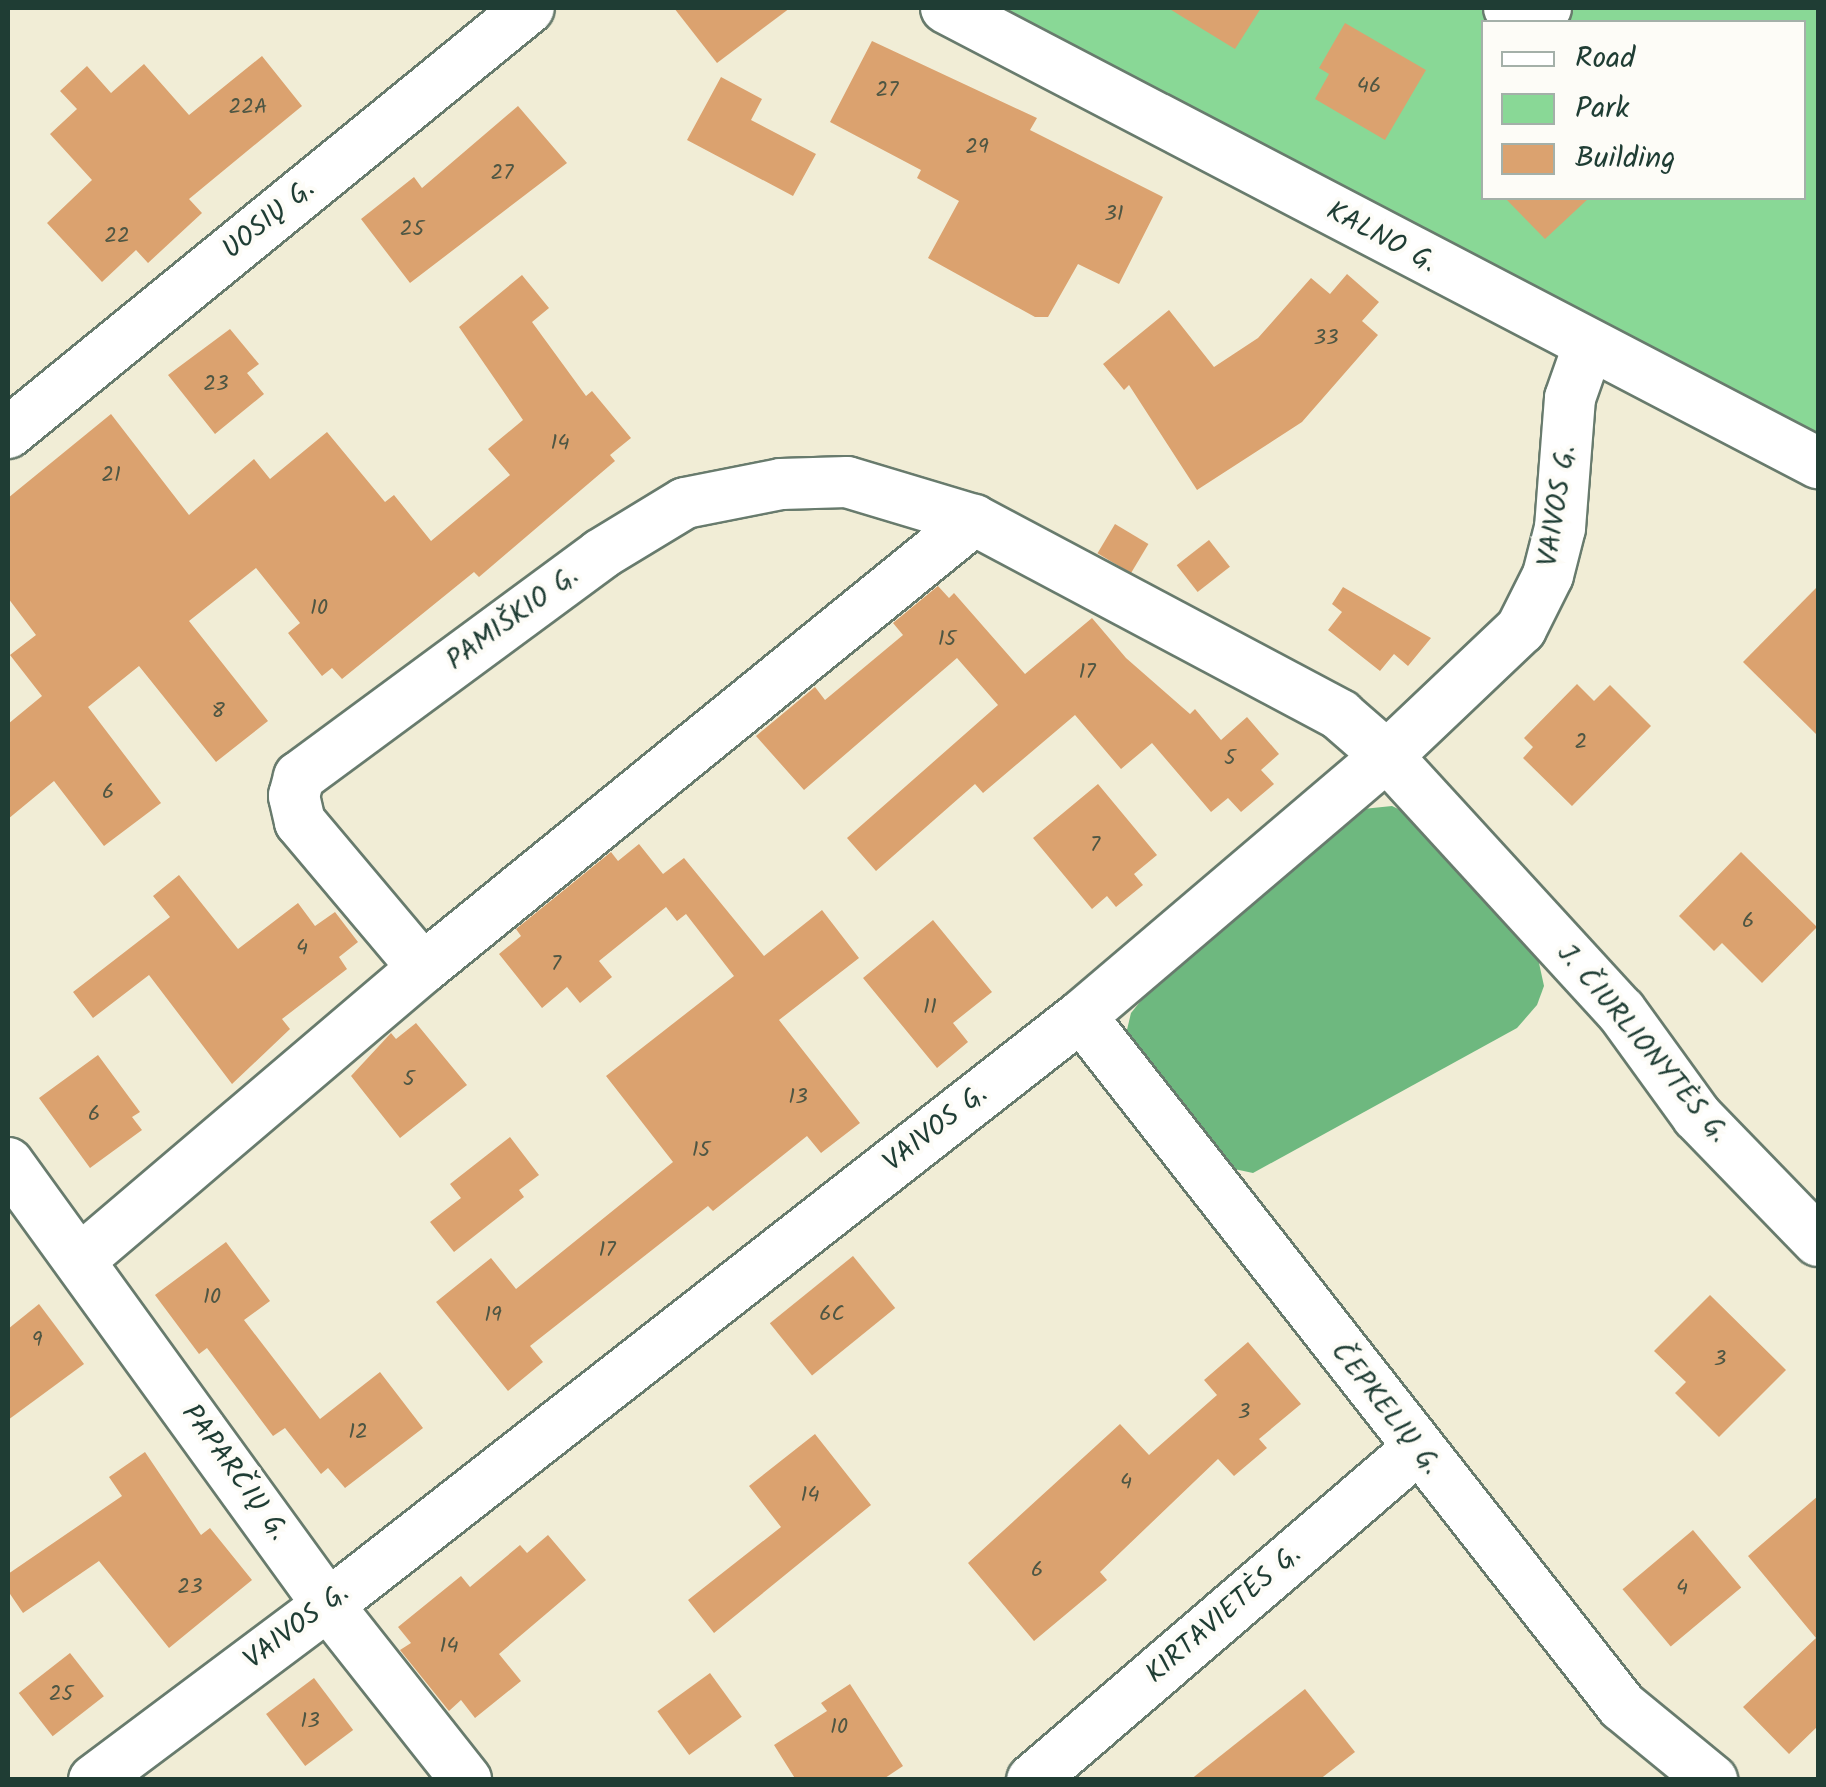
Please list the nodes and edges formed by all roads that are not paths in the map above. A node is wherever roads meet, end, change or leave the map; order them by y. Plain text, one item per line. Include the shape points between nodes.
1 (529, 8) edge
2 (946, 8) edge
3 (1509, 8) edge
4 (1546, 8) edge
5 (1588, 347) junction
6 (8, 433) edge
7 (1818, 463) edge
8 (974, 520) junction
9 (1387, 756) junction
10 (423, 968) junction
11 (1081, 1016) junction
12 (8, 1163) edge
13 (1818, 1241) edge
14 (80, 1259) junction
15 (1416, 1450) junction
16 (328, 1605) junction
17 (94, 1780) edge
18 (466, 1780) edge
19 (1032, 1780) edge
20 (1712, 1780) edge

1 - 6 street, UOSIŲ G.
2 - 5 street, KALNO G.
3 - 4 street
5 - 7 street, KALNO G.
5 - 9 street, VAIVOS G. via 1570,398 1570,449 1548,575 1521,629
8 - 9 street, PAMIŠKIO G. via 1340,715
8 - 10 street
8 - 10 street, PAMIŠKIO G. via 846,482 781,484 685,503 601,554 299,777 294,796 300,822
9 - 11 street, VAIVOS G.
9 - 13 street, J. ČIURLIONYTĖS G. via 1620,1011 1697,1116
10 - 14 street
11 - 15 street, ČEPKELIŲ G.
11 - 16 street, VAIVOS G.
12 - 14 street, PAPARČIŲ G.
14 - 16 street, PAPARČIŲ G.
15 - 19 street, KIRTAVIETĖS G.
15 - 20 street, ČEPKELIŲ G. via 1622,1706
16 - 17 street, VAIVOS G.
16 - 18 street, PAPARČIŲ G.

